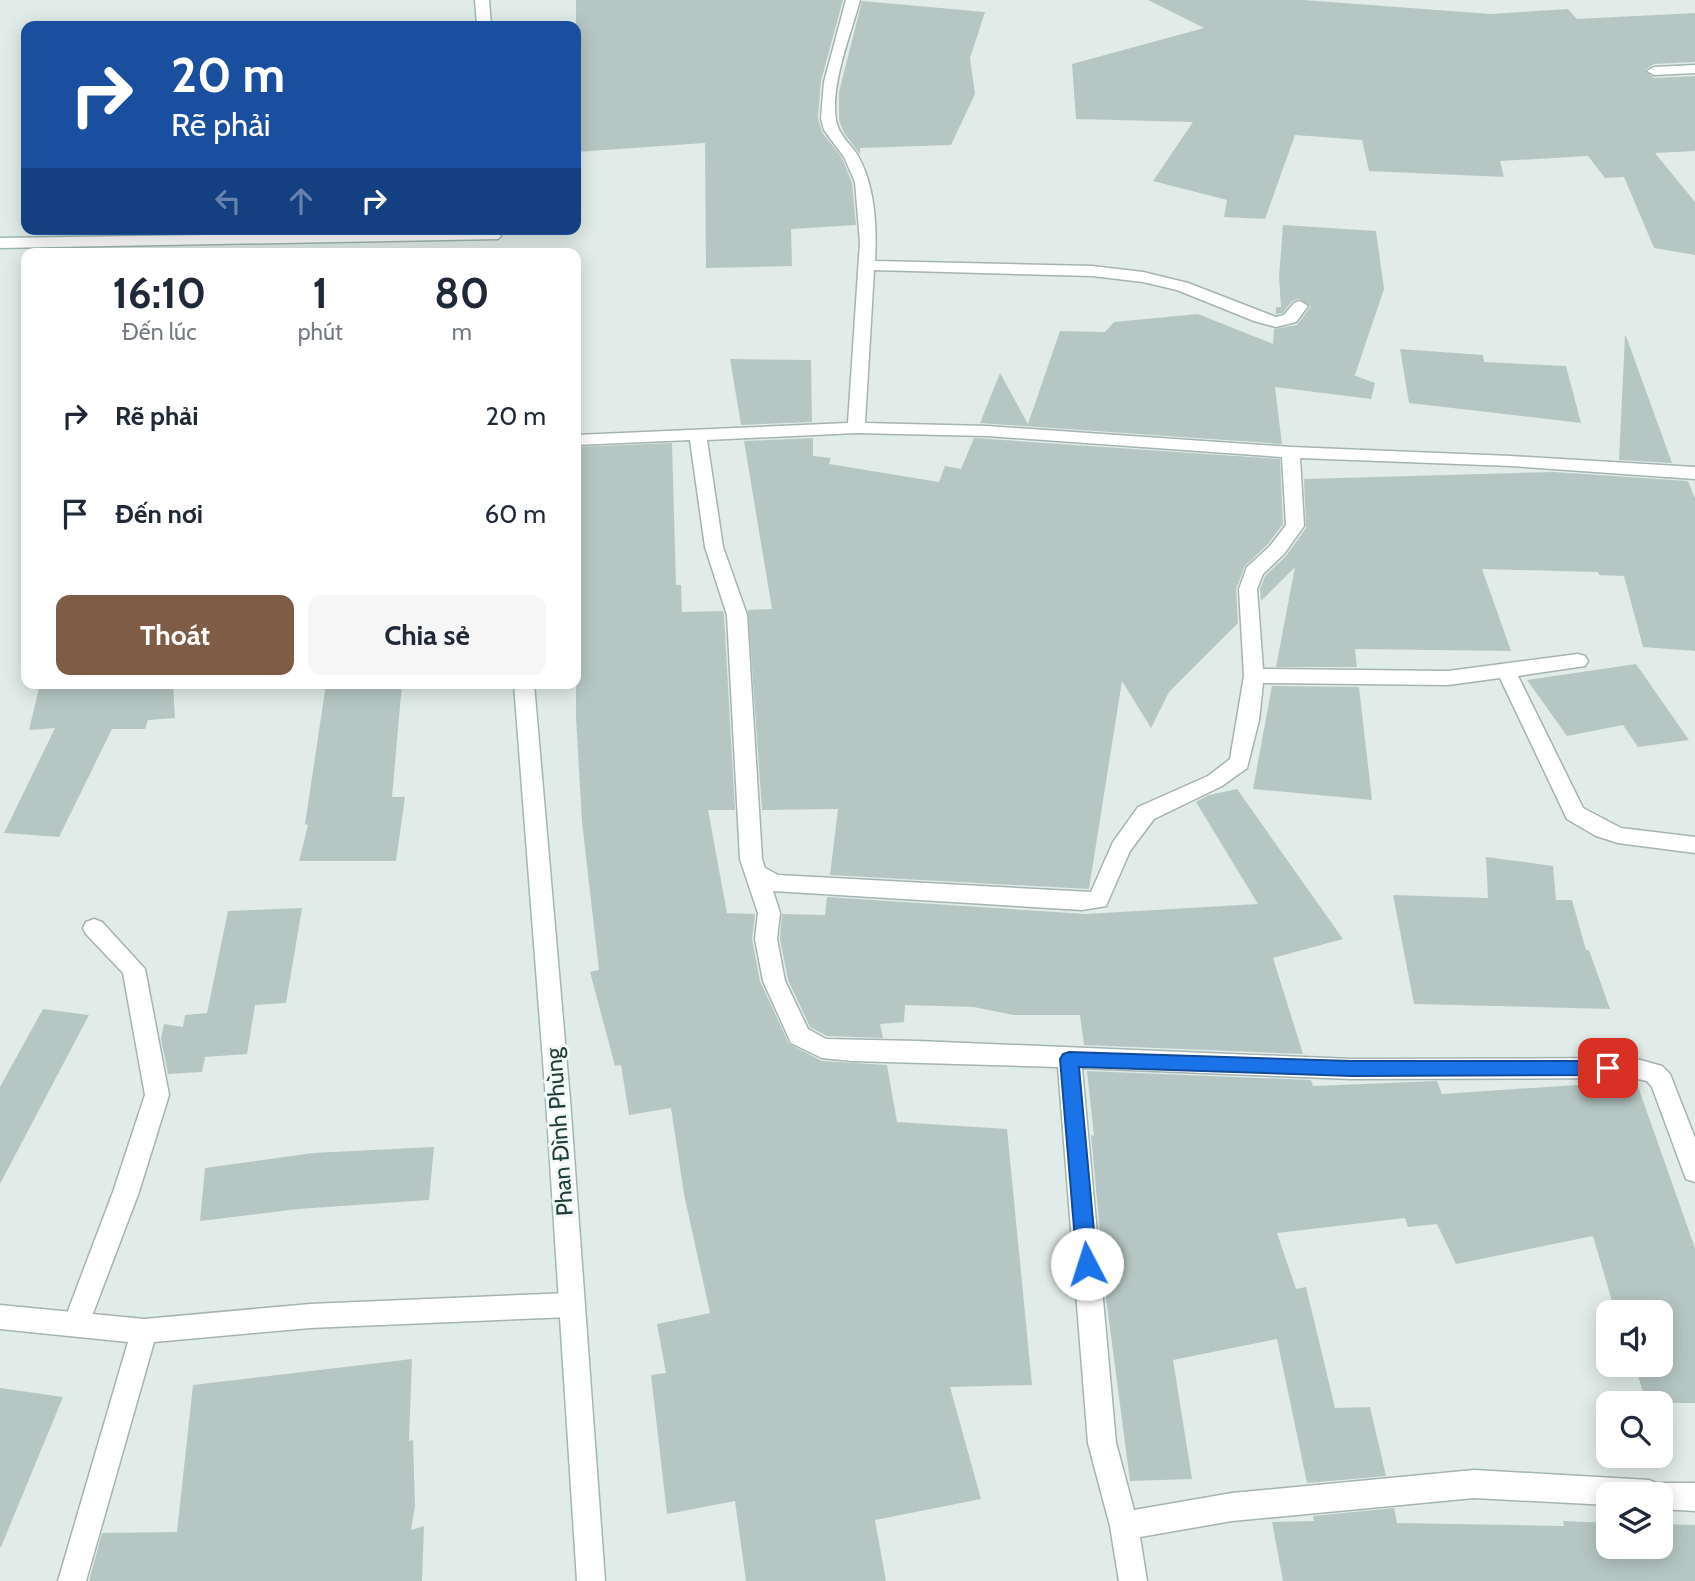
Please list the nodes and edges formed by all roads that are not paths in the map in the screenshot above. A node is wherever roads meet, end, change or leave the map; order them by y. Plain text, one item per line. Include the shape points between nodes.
1 (482, 0) edge
2 (853, 0) edge
3 (484, 21) edge
4 (1695, 69) edge
5 (1654, 71) dead end
6 (359, 235) edge
7 (0, 243) edge
8 (866, 265) junction
9 (1300, 306) dead end
10 (856, 428) junction
11 (698, 435) junction
12 (581, 440) edge
13 (1291, 452) junction
14 (1695, 473) edge
15 (1578, 661) dead end
16 (1506, 671) junction
17 (1254, 676) junction
18 (524, 689) edge
19 (1695, 845) edge
20 (758, 874) junction
21 (94, 928) dead end
22 (1069, 1059) junction
23 (1695, 1171) edge
24 (570, 1305) junction
25 (0, 1317) edge
26 (76, 1324) junction
27 (144, 1331) junction
28 (1596, 1491) edge
29 (1673, 1496) edge
30 (1695, 1497) edge
31 (1124, 1526) junction
32 (72, 1581) edge
33 (591, 1581) edge
34 (1133, 1581) edge

1 - 3 street
2 - 8 street via 831,82 828,118 862,181
4 - 5 street
6 - 7 street
8 - 9 street via 1092,271 1143,277 1182,286 1276,322 1290,319
8 - 10 street
10 - 11 street
10 - 13 street via 987,431
11 - 12 street
11 - 20 street via 714,547 737,615 751,859
13 - 14 street
13 - 17 street via 1295,526 1254,571 1248,589
15 - 16 street
16 - 17 street via 1434,678
16 - 19 street via 1575,813 1596,829 1623,838
17 - 20 street via 1240,763 1215,781 1146,813 1121,848 1098,900 774,883
18 - 24 street, Phan Đình Phùng
20 - 22 street via 769,913 766,939 774,981 799,1036 822,1048 852,1051
21 - 26 street via 134,969 157,1096
22 - 23 street via 1352,1069 1633,1068 1654,1073 1662,1081
22 - 31 street via 1102,1443
24 - 27 street via 310,1316
24 - 33 street, Phan Đình Phùng
25 - 26 street
26 - 27 street
27 - 32 street
28 - 31 street via 1474,1484 1232,1507
29 - 30 street
31 - 34 street

